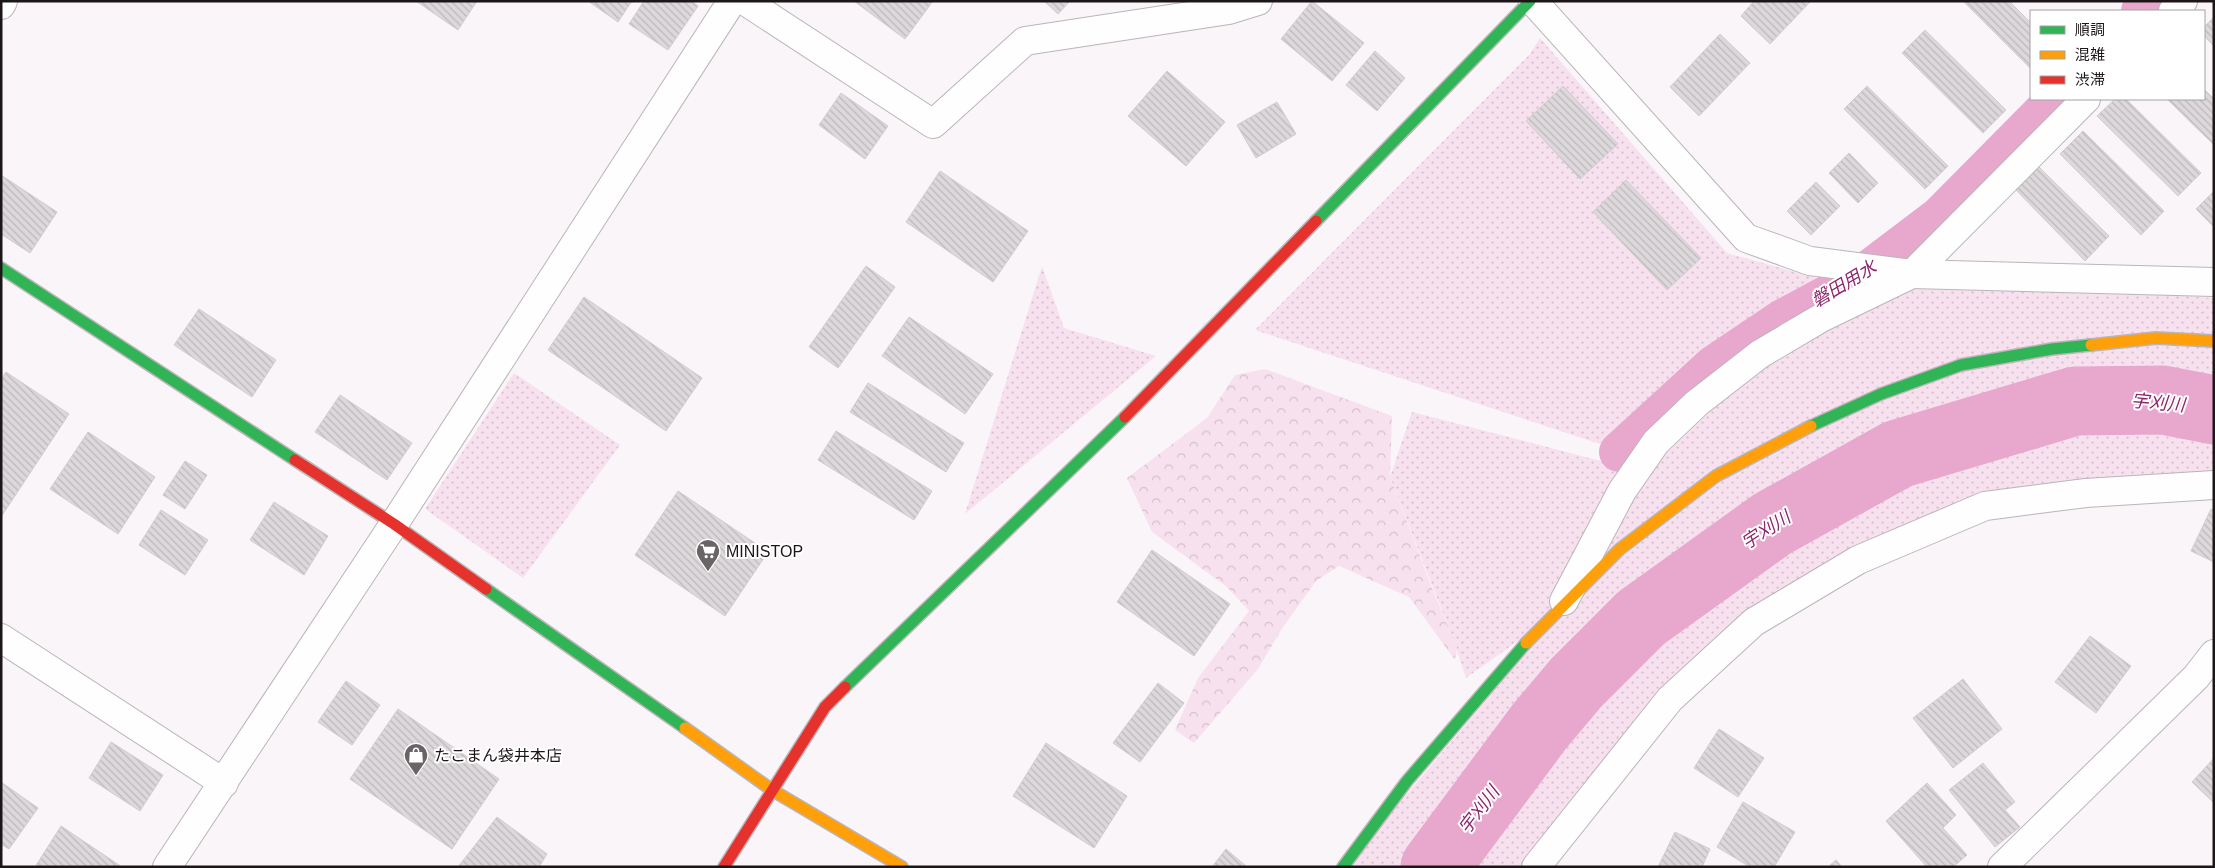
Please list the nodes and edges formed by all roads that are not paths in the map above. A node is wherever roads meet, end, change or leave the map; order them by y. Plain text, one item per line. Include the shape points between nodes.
1 (3, 1) edge
2 (732, 1) edge
3 (745, 1) edge
4 (1258, 1) edge
5 (1532, 1) edge
6 (2183, 1) edge
7 (1, 5) edge
8 (2174, 10) edge
9 (2085, 100) edge
10 (1, 268) edge
11 (1912, 274) junction
12 (2214, 282) edge
13 (2213, 341) edge
14 (2214, 485) edge
15 (394, 524) junction
16 (1561, 606) junction
17 (1, 638) edge
18 (2214, 654) edge
19 (224, 783) junction
20 (772, 790) junction
21 (168, 867) edge
22 (724, 867) edge
23 (902, 867) edge
24 (1344, 867) edge
25 (1536, 867) edge
26 (2002, 867) edge

1 - 7 street
2 - 15 street
3 - 4 street via 933,124 1025,41 1230,10
5 - 11 street via 1746,238 1810,262
5 - 20 street via 1133,409 825,707
6 - 8 street
9 - 11 street
10 - 15 street
11 - 12 street
11 - 16 street via 1821,318 1760,354 1683,416 1656,442 1622,491
13 - 16 street via 2156,338 2052,349 1961,365 1882,394 1800,431 1716,476 1620,549
14 - 25 street via 2086,493 1985,506 1858,560 1754,622 1670,699
15 - 19 street
15 - 20 street
16 - 24 street via 1407,781
17 - 19 street
18 - 26 street via 2196,677
19 - 21 street
20 - 22 street
20 - 23 street

